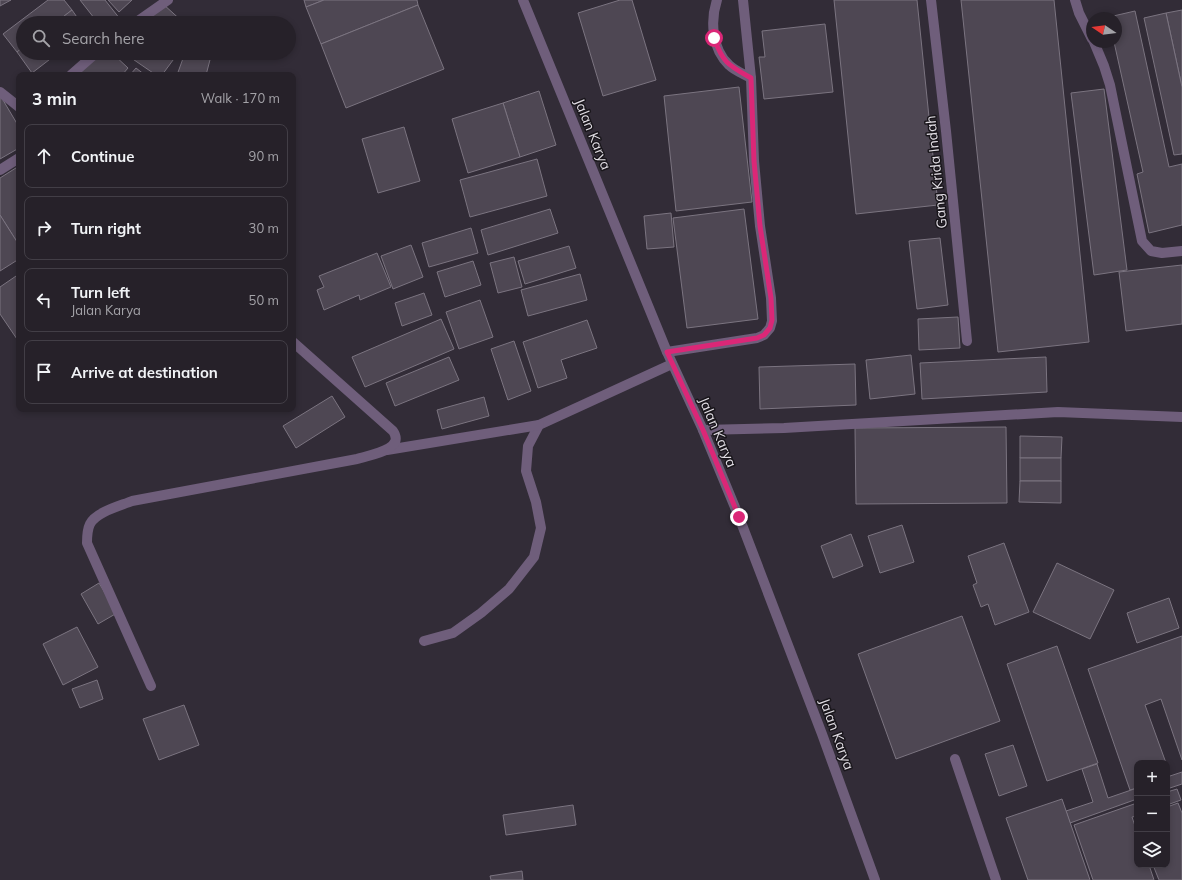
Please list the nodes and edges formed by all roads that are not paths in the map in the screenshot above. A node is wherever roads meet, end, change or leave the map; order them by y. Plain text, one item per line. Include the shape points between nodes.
1 (168, 0) edge
2 (523, 0) edge
3 (717, 0) edge
4 (743, 0) edge
5 (930, 0) edge
6 (1075, 0) edge
7 (146, 16) edge
8 (1086, 27) edge
9 (1096, 48) edge
10 (88, 60) edge
11 (74, 72) edge
12 (751, 78) junction
13 (0, 92) edge
14 (16, 105) edge
15 (16, 160) edge
16 (0, 170) edge
17 (1182, 251) edge
18 (967, 340) dead end
19 (296, 345) edge
20 (667, 352) junction
21 (672, 364) junction
22 (1182, 417) edge
23 (539, 425) junction
24 (703, 430) junction
25 (387, 450) junction
26 (424, 640) dead end
27 (151, 686) dead end
28 (955, 759) dead end
29 (876, 880) edge
30 (996, 880) edge

1 - 7 street
2 - 20 street, Jalan Karya
3 - 12 street via 713,12 714,38 720,54 730,66
4 - 12 street
5 - 18 street, Gang Krida Indah
6 - 8 street
9 - 17 street via 1110,85 1142,241 1151,251
10 - 11 street
12 - 20 street via 754,161 759,219 771,298 770,328 757,338
13 - 14 street
15 - 16 street
19 - 25 street via 393,431 396,442
20 - 21 street, Jalan Karya
21 - 23 street
21 - 24 street, Jalan Karya
22 - 24 street via 1058,412 784,428
23 - 25 street
23 - 26 street via 528,446 526,471 541,528 534,557 509,589 480,613 453,633
24 - 29 street, Jalan Karya via 742,525
25 - 27 street via 357,459 132,501 98,515 90,523 87,543
28 - 30 street

